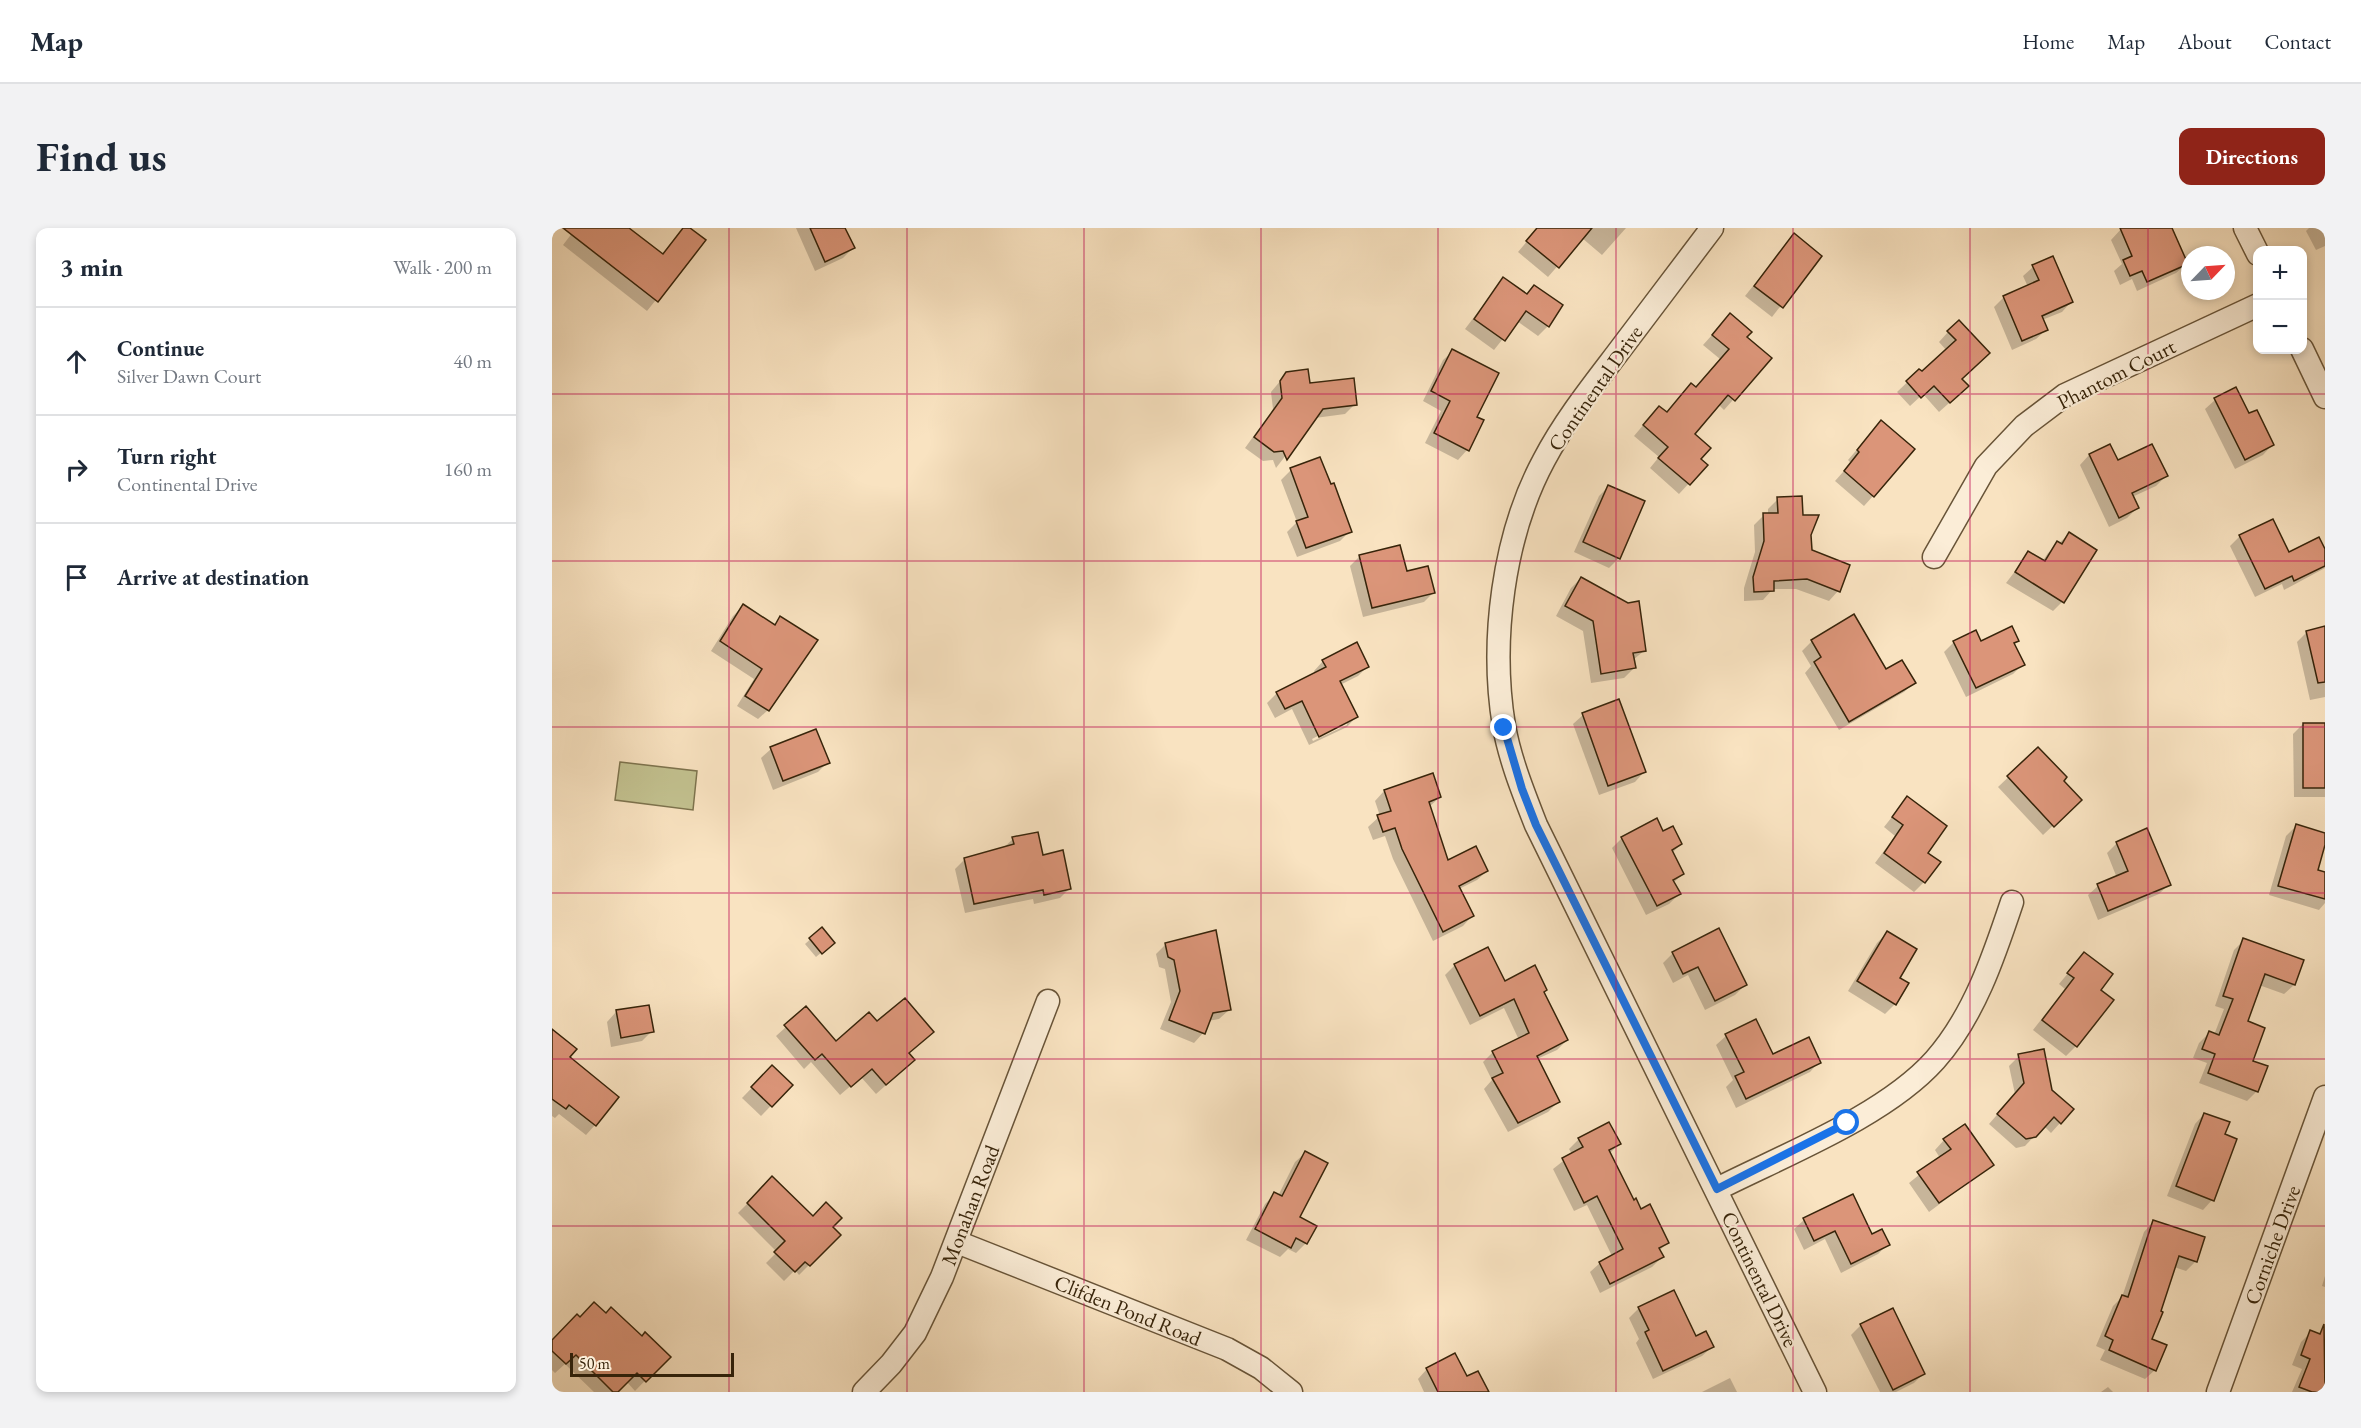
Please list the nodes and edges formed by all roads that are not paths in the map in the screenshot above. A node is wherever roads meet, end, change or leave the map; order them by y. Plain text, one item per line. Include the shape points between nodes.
1 (1712, 228) edge
2 (2245, 228) edge
3 (2254, 246) edge
4 (2253, 306) edge
5 (2304, 354) edge
6 (2325, 397) edge
7 (1934, 557) dead end
8 (2012, 902) dead end
9 (1048, 1001) dead end
10 (2325, 1097) edge
11 (1717, 1189) junction
12 (957, 1242) junction
13 (864, 1392) edge
14 (1292, 1392) edge
15 (1815, 1392) edge
16 (2218, 1392) edge

1 - 11 street, Continental Drive via 1570,416 1543,462 1507,567 1498,669 1504,728 1536,825
2 - 3 street
4 - 7 street, Phantom Court via 2065,395 2024,426 1986,466
5 - 6 street
8 - 11 street via 1988,972 1936,1060 1894,1098
9 - 12 street, Monahan Road
10 - 16 street, Corniche Drive
11 - 15 street, Continental Drive
12 - 13 street, Monahan Road via 915,1332
12 - 14 street, Clifden Pond Road via 1227,1349

